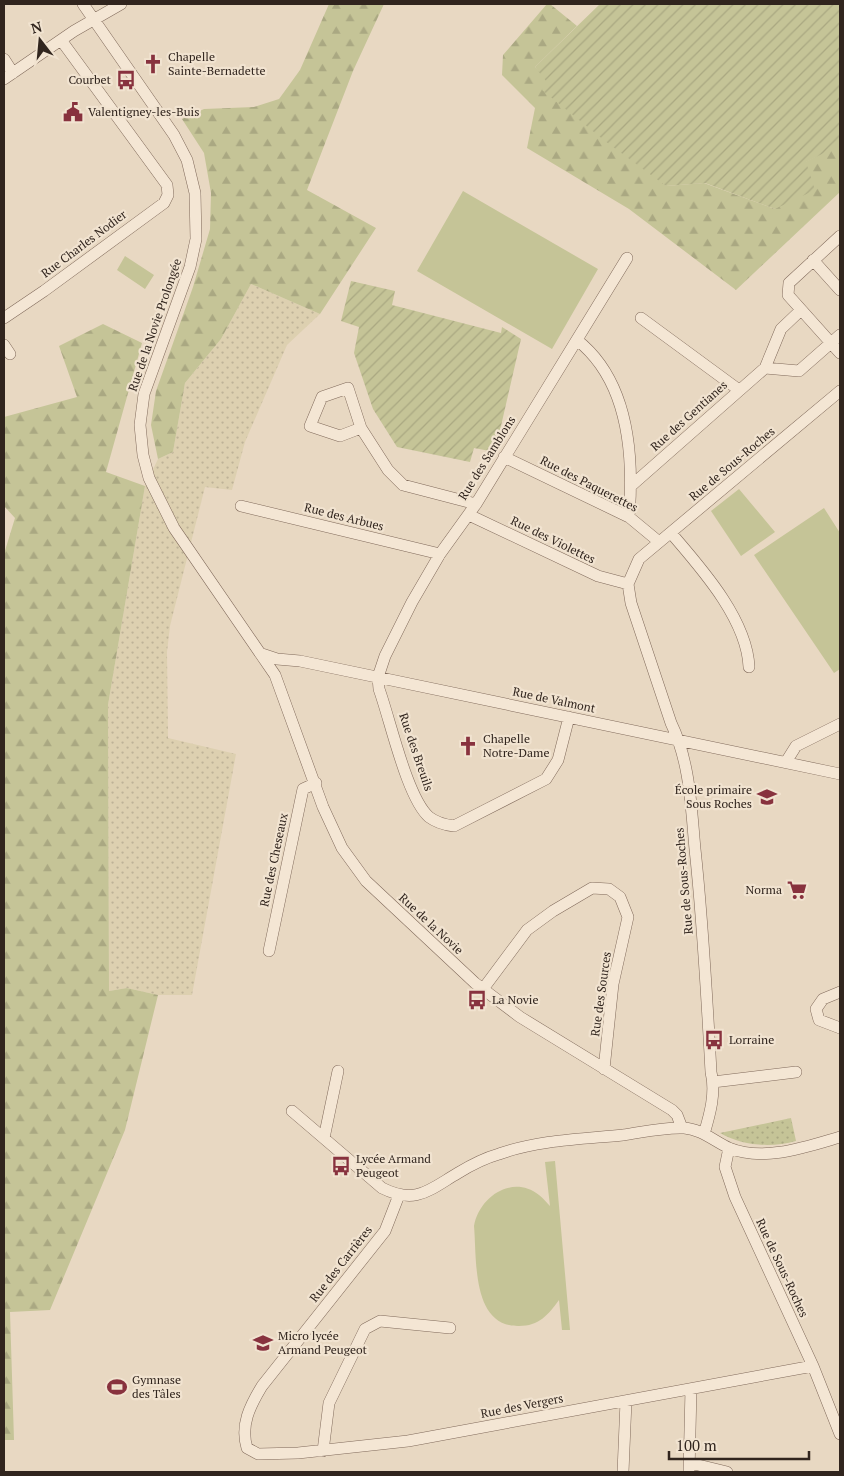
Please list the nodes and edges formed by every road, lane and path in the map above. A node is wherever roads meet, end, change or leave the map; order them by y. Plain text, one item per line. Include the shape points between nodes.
1 (84, 4) edge
2 (122, 4) edge
3 (94, 19) junction
4 (61, 40) junction
5 (4, 59) edge
6 (8, 76) edge
7 (840, 236) edge
8 (627, 258) dead end
9 (813, 260) junction
10 (840, 290) edge
11 (801, 310) junction
12 (4, 318) edge
13 (641, 318) dead end
14 (836, 339) edge
15 (577, 340) junction
16 (840, 353) edge
17 (765, 368) junction
18 (739, 390) junction
19 (840, 391) edge
20 (361, 428) junction
21 (504, 457) junction
22 (632, 485) junction
23 (476, 504) junction
24 (241, 506) dead end
25 (468, 514) junction
26 (629, 517) junction
27 (671, 533) junction
28 (658, 542) junction
29 (440, 554) junction
30 (628, 584) junction
31 (262, 654) junction
32 (291, 661) junction
33 (749, 667) dead end
34 (273, 670) junction
35 (378, 677) junction
36 (569, 717) junction
37 (840, 724) edge
38 (680, 741) junction
39 (786, 762) junction
40 (840, 774) edge
41 (316, 783) junction
42 (269, 951) dead end
43 (483, 989) junction
44 (840, 992) edge
45 (840, 1028) edge
46 (604, 1069) junction
47 (338, 1071) dead end
48 (796, 1072) dead end
49 (713, 1082) junction
50 (292, 1111) dead end
51 (682, 1128) junction
52 (704, 1134) junction
53 (840, 1137) edge
54 (324, 1138) junction
55 (729, 1148) junction
56 (399, 1195) junction
57 (450, 1328) dead end
58 (813, 1366) junction
59 (692, 1389) junction
60 (626, 1401) junction
61 (840, 1434) edge
62 (244, 1438) joint
63 (323, 1451) junction
64 (689, 1468) edge
65 (623, 1472) edge
66 (727, 1472) edge

1 - 3 street, Rue de la Novie Prolongée
2 - 3 street
3 - 4 street
3 - 31 street, Rue de la Novie Prolongée via 174,135 187,160 196,193 196,239 190,267 144,394 140,425 149,478 174,528
4 - 6 street
4 - 12 street, Rue Charles Nodier via 167,185 168,195 164,203
5 - 6 street
7 - 9 street
8 - 15 street, Rue des Samblons
9 - 10 street
9 - 11 street via 789,282 788,295
11 - 14 street
11 - 17 street, Rue des Gentianes via 781,329
13 - 18 street
14 - 16 street
14 - 17 street via 799,371
15 - 21 street, Rue des Samblons
15 - 22 street via 607,374 620,404 628,434
17 - 18 street, Rue des Gentianes
18 - 22 street, Rue des Gentianes
19 - 27 street, Rue de Sous-Roches
20 - 20 street via 348,388 322,398 310,426 340,436
20 - 23 street via 388,470 403,485
21 - 23 street, Rue des Samblons
21 - 26 street, Rue des Paquerettes
22 - 26 street
23 - 25 street, Rue des Samblons
24 - 29 street, Rue des Arbues
25 - 29 street, Rue des Samblons
25 - 30 street, Rue des Violettes via 598,576
26 - 28 street, Rue des Paquerettes
27 - 28 street, Rue de Sous-Roches
27 - 33 street via 716,585 748,649
28 - 30 street, Rue de Sous-Roches via 639,560
29 - 35 street, Rue des Samblons via 412,602
30 - 38 street, Rue de Sous-Roches via 631,603
31 - 32 street, Rue de Valmont
31 - 34 street, Rue de la Novie
32 - 34 street
32 - 35 street, Rue de Valmont
34 - 41 street, Rue de la Novie
35 - 36 street, Rue de Valmont
35 - 36 street, Rue des Breuils via 379,689 413,793 428,816 446,826 454,826 546,779 558,760
36 - 38 street, Rue de Valmont
37 - 39 street via 796,746
38 - 39 street, Rue de Valmont
38 - 49 street, Rue de Sous-Roches via 688,779 702,911
39 - 40 street, Rue de Valmont
41 - 42 street, Rue des Cheseaux via 302,789
41 - 43 street, Rue de la Novie via 342,848 366,881
43 - 46 street, Rue de la Novie via 520,1017
43 - 46 street, Rue des Sources via 528,930 592,888 609,889 620,897 628,918 613,984
44 - 45 street via 823,999 816,1008 819,1020
46 - 51 street, Rue de la Novie via 672,1110
47 - 54 street
48 - 49 street
49 - 52 street, Rue de Sous-Roches
50 - 54 street
51 - 52 street
51 - 56 street via 527,1147 480,1161 424,1194
52 - 55 street
53 - 55 street via 772,1153 748,1153
54 - 56 street via 382,1188
55 - 58 street, Rue de Sous-Roches via 727,1178
56 - 62 street, Rue des Carrières via 385,1231 262,1386 245,1421
57 - 63 street via 380,1321 365,1329 329,1403
58 - 59 street, Rue des Vergers
58 - 61 street, Rue de Sous-Roches
59 - 60 street, Rue des Vergers
59 - 64 street
60 - 63 street, Rue des Vergers via 408,1441
60 - 65 street
62 - 63 street, Rue des Vergers via 247,1448 258,1454
64 - 66 street

